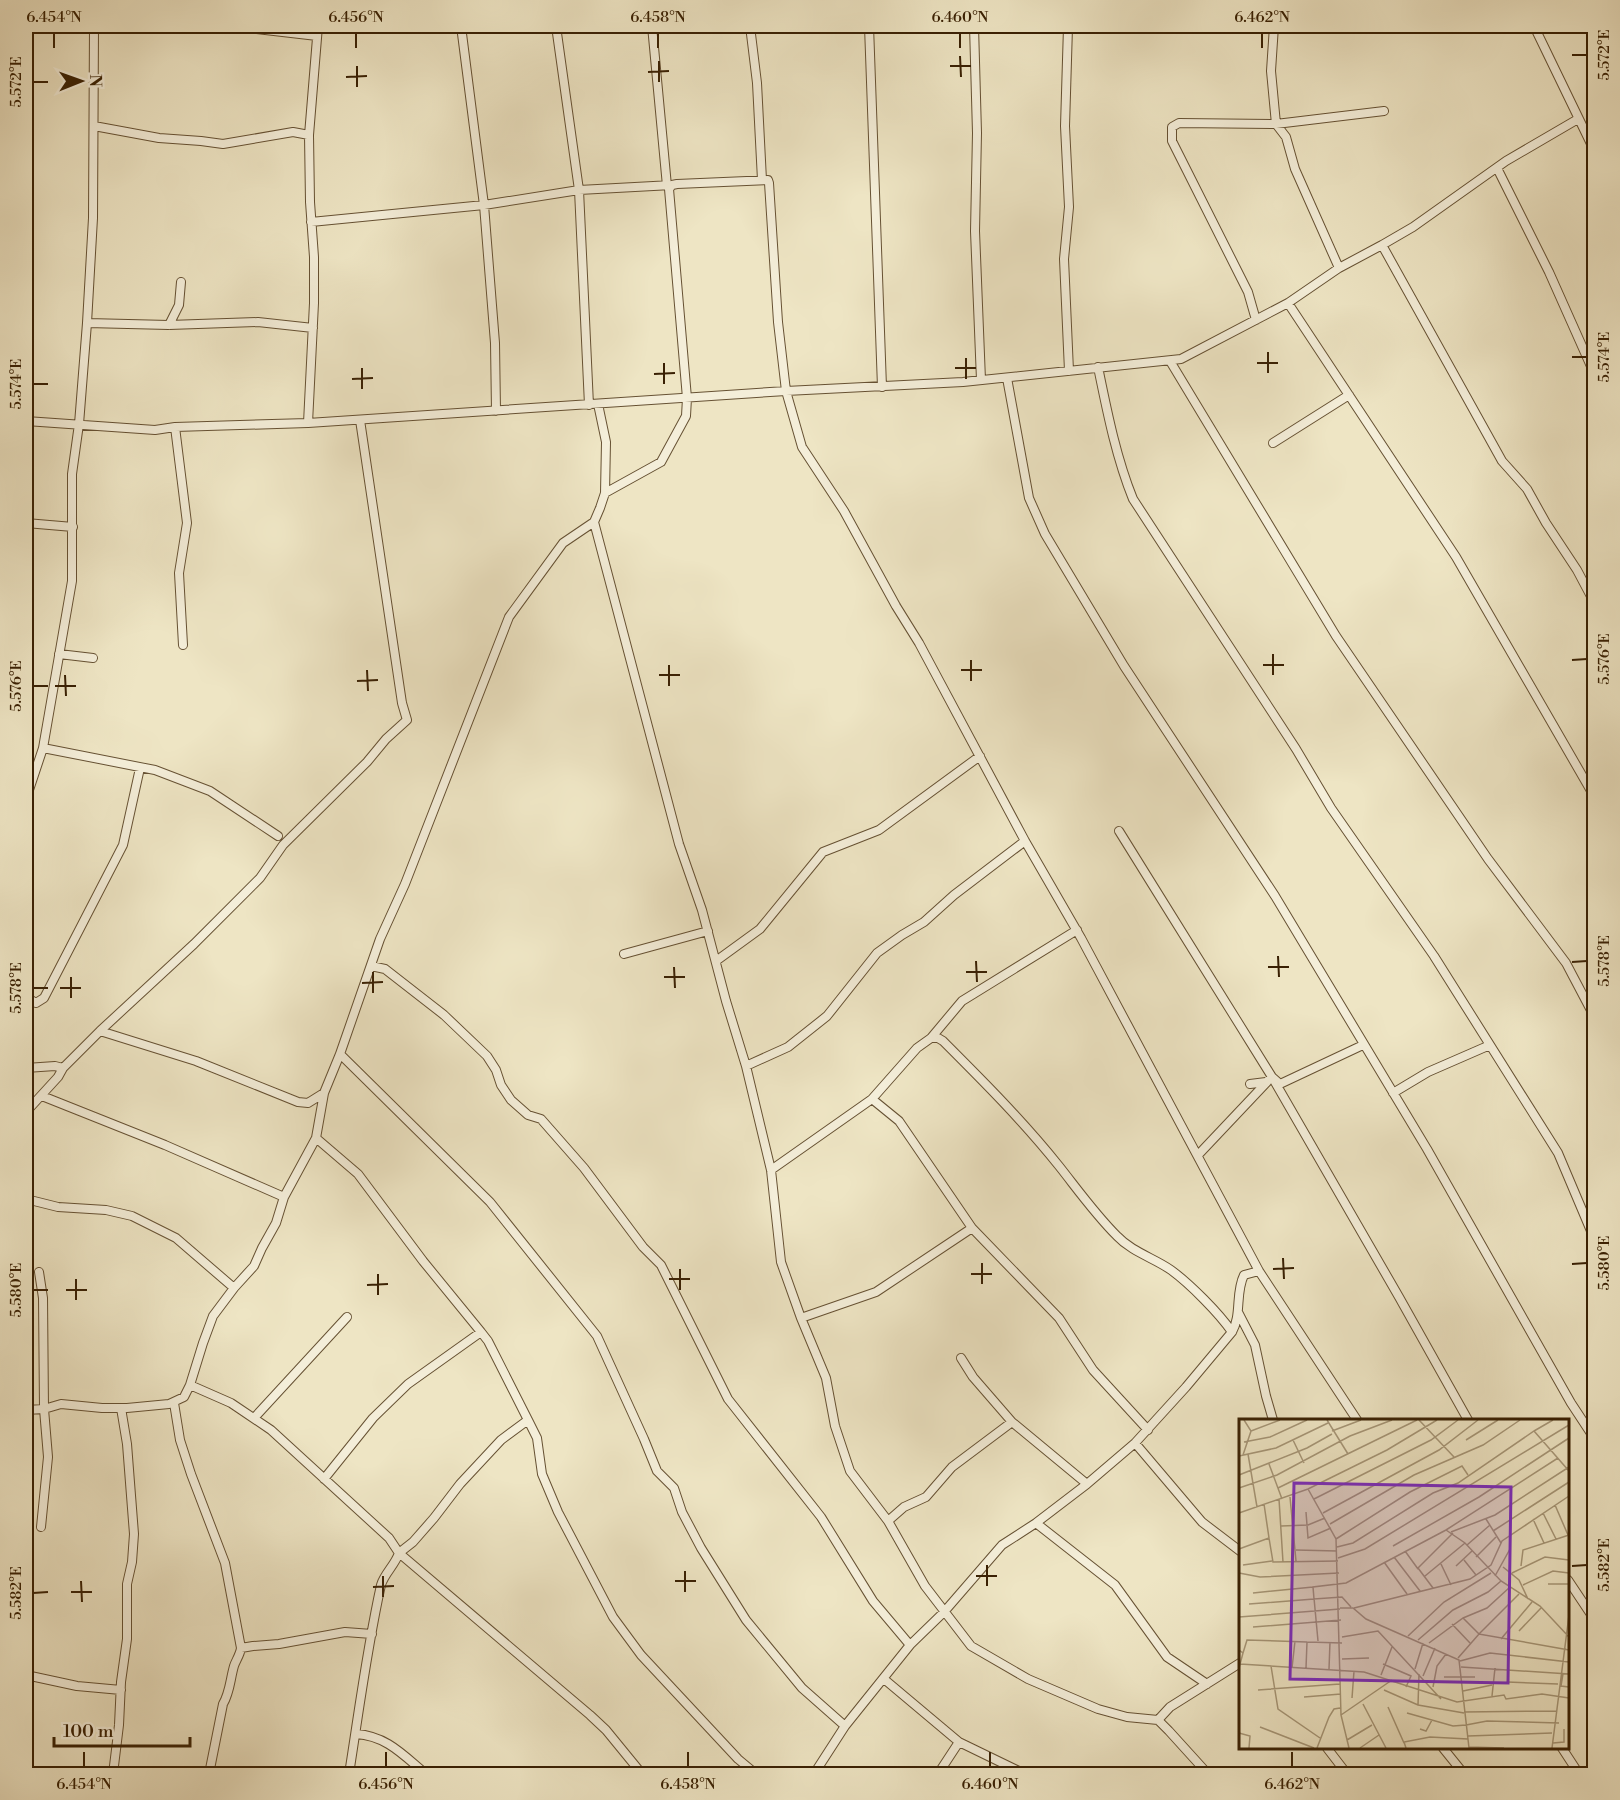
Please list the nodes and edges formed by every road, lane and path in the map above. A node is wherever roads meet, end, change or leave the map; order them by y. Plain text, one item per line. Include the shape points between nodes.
1 (94, 26) edge
2 (229, 26) edge
3 (318, 26) edge
4 (461, 26) edge
5 (556, 26) edge
6 (652, 26) edge
7 (750, 26) edge
8 (869, 26) edge
9 (1088, 26) edge
10 (1274, 26) edge
11 (1534, 26) edge
12 (975, 27) edge
13 (1068, 27) junction
14 (317, 36) junction
15 (1384, 111) dead end
16 (1578, 119) junction
17 (1276, 124) junction
18 (94, 126) junction
19 (309, 135) junction
20 (1594, 150) edge
21 (1497, 168) junction
22 (762, 180) junction
23 (670, 186) junction
24 (579, 190) junction
25 (484, 205) junction
26 (311, 222) junction
27 (1382, 245) junction
28 (1339, 268) junction
29 (181, 282) dead end
30 (1288, 303) junction
31 (1256, 320) junction
32 (87, 323) junction
33 (169, 325) junction
34 (313, 328) junction
35 (1170, 362) junction
36 (1098, 367) junction
37 (1069, 370) junction
38 (1594, 373) edge
39 (1007, 378) junction
40 (981, 381) junction
41 (882, 387) junction
42 (786, 391) junction
43 (1349, 395) junction
44 (687, 398) junction
45 (593, 404) junction
46 (496, 411) junction
47 (360, 420) junction
48 (26, 421) edge
49 (308, 423) junction
50 (78, 424) junction
51 (175, 427) junction
52 (1273, 443) dead end
53 (605, 493) junction
54 (594, 522) junction
55 (26, 523) edge
56 (73, 527) junction
57 (1594, 602) edge
58 (183, 645) dead end
59 (59, 654) junction
60 (93, 658) dead end
61 (43, 748) junction
62 (980, 756) junction
63 (140, 768) junction
64 (1594, 796) edge
65 (26, 799) edge
66 (1119, 831) dead end
67 (278, 836) dead end
68 (1025, 841) junction
69 (1077, 930) junction
70 (708, 931) junction
71 (624, 954) dead end
72 (716, 961) junction
73 (371, 966) junction
74 (26, 998) edge
75 (1594, 1016) edge
76 (100, 1031) junction
77 (931, 1038) junction
78 (1364, 1045) junction
79 (1490, 1045) junction
80 (340, 1054) junction
81 (746, 1066) junction
82 (26, 1068) edge
83 (63, 1068) junction
84 (1272, 1077) junction
85 (1250, 1084) dead end
86 (324, 1093) junction
87 (1393, 1093) junction
88 (42, 1096) junction
89 (872, 1099) junction
90 (26, 1112) edge
91 (316, 1138) junction
92 (1198, 1155) junction
93 (771, 1170) junction
94 (284, 1197) junction
95 (26, 1198) edge
96 (972, 1228) junction
97 (1594, 1237) edge
98 (1258, 1271) junction
99 (39, 1272) dead end
100 (234, 1288) junction
101 (1238, 1312) junction
102 (346, 1317) dead end
103 (801, 1318) junction
104 (481, 1332) junction
105 (1232, 1332) junction
106 (961, 1358) dead end
107 (190, 1385) junction
108 (174, 1403) junction
109 (122, 1408) junction
110 (44, 1409) junction
111 (26, 1410) edge
112 (254, 1418) junction
113 (1273, 1419) edge
114 (1356, 1419) edge
115 (1467, 1419) edge
116 (528, 1420) junction
117 (1012, 1422) junction
118 (1148, 1430) junction
119 (1594, 1438) edge
120 (1135, 1443) junction
121 (324, 1479) junction
122 (1087, 1484) junction
123 (888, 1521) junction
124 (1036, 1523) junction
125 (41, 1527) dead end
126 (1239, 1550) edge
127 (399, 1553) junction
128 (1569, 1582) edge
129 (944, 1612) junction
130 (1594, 1619) edge
131 (372, 1635) junction
132 (910, 1645) junction
133 (241, 1648) junction
134 (1239, 1664) edge
135 (26, 1675) edge
136 (884, 1679) junction
137 (1208, 1684) junction
138 (121, 1690) junction
139 (1158, 1720) junction
140 (845, 1726) junction
141 (356, 1734) junction
142 (959, 1742) junction
143 (1328, 1749) edge
144 (1444, 1749) edge
145 (1563, 1749) edge
146 (113, 1774) edge
147 (208, 1774) edge
148 (349, 1774) edge
149 (426, 1774) edge
150 (642, 1774) edge
151 (756, 1774) edge
152 (814, 1774) edge
153 (938, 1774) edge
154 (1025, 1774) edge
155 (1208, 1774) edge
156 (1347, 1774) edge
157 (1464, 1774) edge
158 (1579, 1774) edge

1 - 18 street
2 - 14 street
3 - 14 street
4 - 25 street
5 - 24 street
6 - 23 street
7 - 22 street
8 - 41 street
9 - 13 street
10 - 17 street via 1270,71
11 - 16 street
12 - 13 street
12 - 40 street via 975,231
13 - 37 street via 1065,126 1069,207 1064,260
14 - 19 street
15 - 17 street
16 - 20 street
16 - 21 street
17 - 28 street via 1286,137
17 - 31 street via 1179,123 1172,127 1172,141 1248,292
18 - 19 street via 223,144 293,132
18 - 32 street
19 - 26 street
21 - 27 street
21 - 38 street via 1550,272
22 - 23 street
22 - 42 street via 769,183
23 - 24 street
23 - 44 street
24 - 25 street
24 - 45 street
25 - 26 street
25 - 46 street
26 - 34 street
27 - 28 street
27 - 57 street via 1502,461 1527,489
28 - 30 street
29 - 33 street via 179,305
30 - 31 street
30 - 43 street
31 - 35 street
32 - 33 street
32 - 50 street
33 - 34 street via 258,322
34 - 49 street
35 - 36 street
35 - 75 street via 1336,636 1488,859 1566,963
36 - 37 street
36 - 79 street via 1106,410 1133,499 1331,808 1434,956
37 - 39 street
39 - 40 street
39 - 78 street via 1029,498 1045,534 1124,666 1275,896
40 - 41 street
41 - 42 street
42 - 44 street
42 - 62 street via 802,447 849,519
43 - 52 street
43 - 64 street via 1456,557
44 - 45 street
44 - 53 street via 686,416 661,462
45 - 46 street
45 - 53 street via 606,442
46 - 47 street
47 - 49 street
47 - 76 street via 407,720 283,845 260,878
48 - 50 street
49 - 51 street
50 - 51 street via 155,430
50 - 56 street via 72,474
51 - 58 street via 187,524 179,573
53 - 54 street
54 - 70 street via 679,844
54 - 73 street via 563,543 509,617
55 - 56 street
56 - 59 street via 72,581
59 - 60 street
59 - 61 street
61 - 63 street
61 - 65 street
62 - 68 street
62 - 72 street via 879,830 823,852 760,929
63 - 67 street via 156,770 210,791
63 - 74 street via 123,845 44,998 36,1003
66 - 84 street
68 - 69 street
68 - 81 street via 924,922 877,953 826,1016 788,1047
69 - 77 street via 962,1001
69 - 92 street
70 - 71 street
70 - 72 street
72 - 81 street
73 - 80 street
73 - 132 street via 386,969 444,1015 487,1056 511,1100 528,1114 542,1119 661,1265 728,1399 821,1517 873,1601
76 - 83 street
76 - 86 street via 196,1061 298,1102 308,1103
77 - 89 street via 917,1048
77 - 105 street via 943,1041 1004,1102 1119,1239 1171,1270
78 - 84 street via 1280,1084
78 - 87 street
79 - 87 street via 1428,1072
79 - 97 street via 1558,1153
80 - 86 street
80 - 140 street via 490,1202 597,1336 657,1471 674,1488 701,1548 746,1620 802,1688
81 - 93 street
82 - 83 street
83 - 88 street
84 - 85 street
84 - 92 street
84 - 115 street
86 - 91 street
87 - 119 street
88 - 90 street
88 - 94 street via 165,1144
89 - 93 street
89 - 96 street via 900,1122
91 - 94 street
91 - 104 street via 358,1174
92 - 98 street
93 - 103 street via 781,1262
94 - 100 street via 254,1266
95 - 100 street via 58,1207 132,1216 176,1238
96 - 103 street via 876,1292
96 - 118 street via 1059,1318 1093,1370
98 - 101 street via 1244,1275
98 - 114 street
99 - 110 street via 43,1298
100 - 107 street via 213,1316
101 - 105 street
101 - 113 street via 1255,1345
102 - 112 street
103 - 123 street via 826,1378 835,1426 850,1471
104 - 116 street
104 - 121 street via 408,1384 373,1418
105 - 118 street
106 - 117 street
107 - 108 street via 184,1397
107 - 112 street
108 - 109 street
108 - 133 street via 187,1463 225,1563
109 - 110 street via 61,1404
109 - 138 street via 134,1534
110 - 111 street
110 - 125 street via 48,1456
112 - 121 street
116 - 127 street via 501,1440 459,1484 413,1542
116 - 151 street via 537,1438 542,1474 558,1512 613,1617 641,1655
117 - 122 street
117 - 123 street via 952,1467 926,1497 904,1507
118 - 120 street
120 - 122 street
120 - 126 street via 1202,1522
121 - 127 street via 389,1538
122 - 124 street
123 - 129 street
124 - 129 street via 1002,1545
124 - 137 street via 1114,1585 1167,1657
127 - 131 street via 382,1582
127 - 150 street via 590,1715
128 - 130 street
129 - 132 street
129 - 139 street via 971,1646 1028,1679 1098,1709
131 - 133 street via 345,1632
131 - 141 street
132 - 136 street
133 - 147 street
134 - 137 street
135 - 138 street
136 - 140 street
136 - 142 street
137 - 139 street via 1170,1707
138 - 146 street
139 - 155 street
140 - 152 street
141 - 148 street
141 - 149 street via 389,1743
142 - 153 street
142 - 154 street
143 - 156 street
144 - 157 street
145 - 158 street

